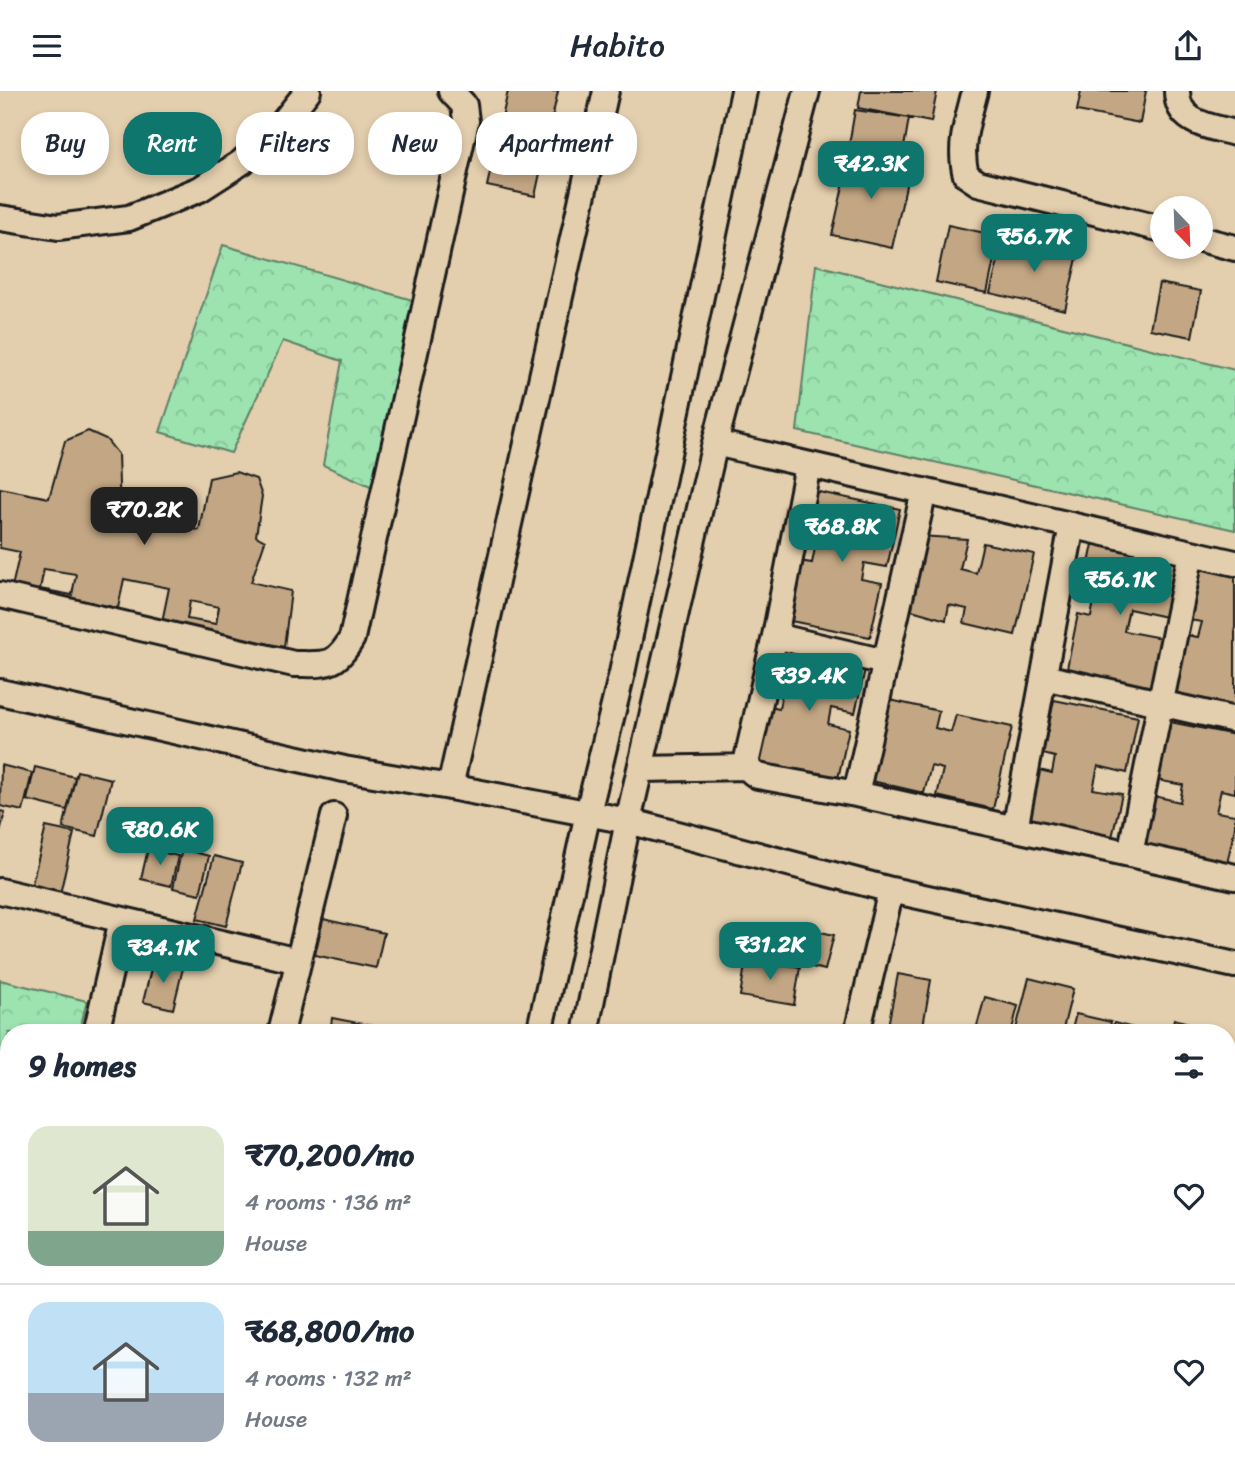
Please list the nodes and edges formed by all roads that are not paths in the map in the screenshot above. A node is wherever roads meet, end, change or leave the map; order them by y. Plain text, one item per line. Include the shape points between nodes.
1 (308, 91) edge
2 (451, 91) edge
3 (606, 91) edge
4 (744, 91) edge
5 (807, 91) edge
6 (975, 91) edge
7 (1177, 91) edge
8 (1235, 133) edge
9 (0, 218) edge
10 (1150, 226) edge
11 (1213, 242) edge
12 (1235, 247) edge
13 (715, 443) junction
14 (808, 465) junction
15 (924, 491) junction
16 (1072, 525) junction
17 (1191, 553) junction
18 (1235, 563) edge
19 (0, 595) edge
20 (775, 636) junction
21 (885, 662) junction
22 (1044, 677) junction
23 (0, 692) edge
24 (1161, 703) junction
25 (1235, 720) edge
26 (747, 767) junction
27 (641, 769) junction
28 (450, 787) junction
29 (856, 794) junction
30 (588, 813) junction
31 (334, 816) dead end
32 (628, 821) junction
33 (1015, 829) junction
34 (1130, 854) junction
35 (1235, 877) edge
36 (891, 890) junction
37 (0, 891) edge
38 (122, 920) junction
39 (298, 961) junction
40 (1235, 965) edge
41 (98, 1024) edge
42 (283, 1024) edge
43 (541, 1024) edge
44 (586, 1024) edge
45 (859, 1024) edge

1 - 9 street via 242,162 200,189 129,218 58,227
2 - 19 street via 464,105 466,121 352,638 341,657 322,664 294,664
3 - 28 street
4 - 30 street via 622,673
5 - 13 street
6 - 10 street via 963,139 966,174 978,183
7 - 8 street via 1177,105 1186,117
11 - 12 street
13 - 14 street
13 - 27 street
14 - 15 street
14 - 20 street
15 - 16 street
15 - 21 street
16 - 17 street
16 - 22 street
17 - 18 street
17 - 24 street
20 - 21 street
20 - 26 street
21 - 29 street
22 - 24 street
22 - 33 street
23 - 28 street via 344,769
24 - 25 street
24 - 34 street
26 - 27 street
26 - 29 street via 758,776
27 - 32 street
28 - 30 street
29 - 33 street
30 - 32 street
30 - 43 street
31 - 39 street
32 - 36 street
32 - 44 street
33 - 34 street
34 - 35 street
36 - 40 street
36 - 45 street
37 - 38 street
38 - 39 street
38 - 41 street
39 - 42 street

